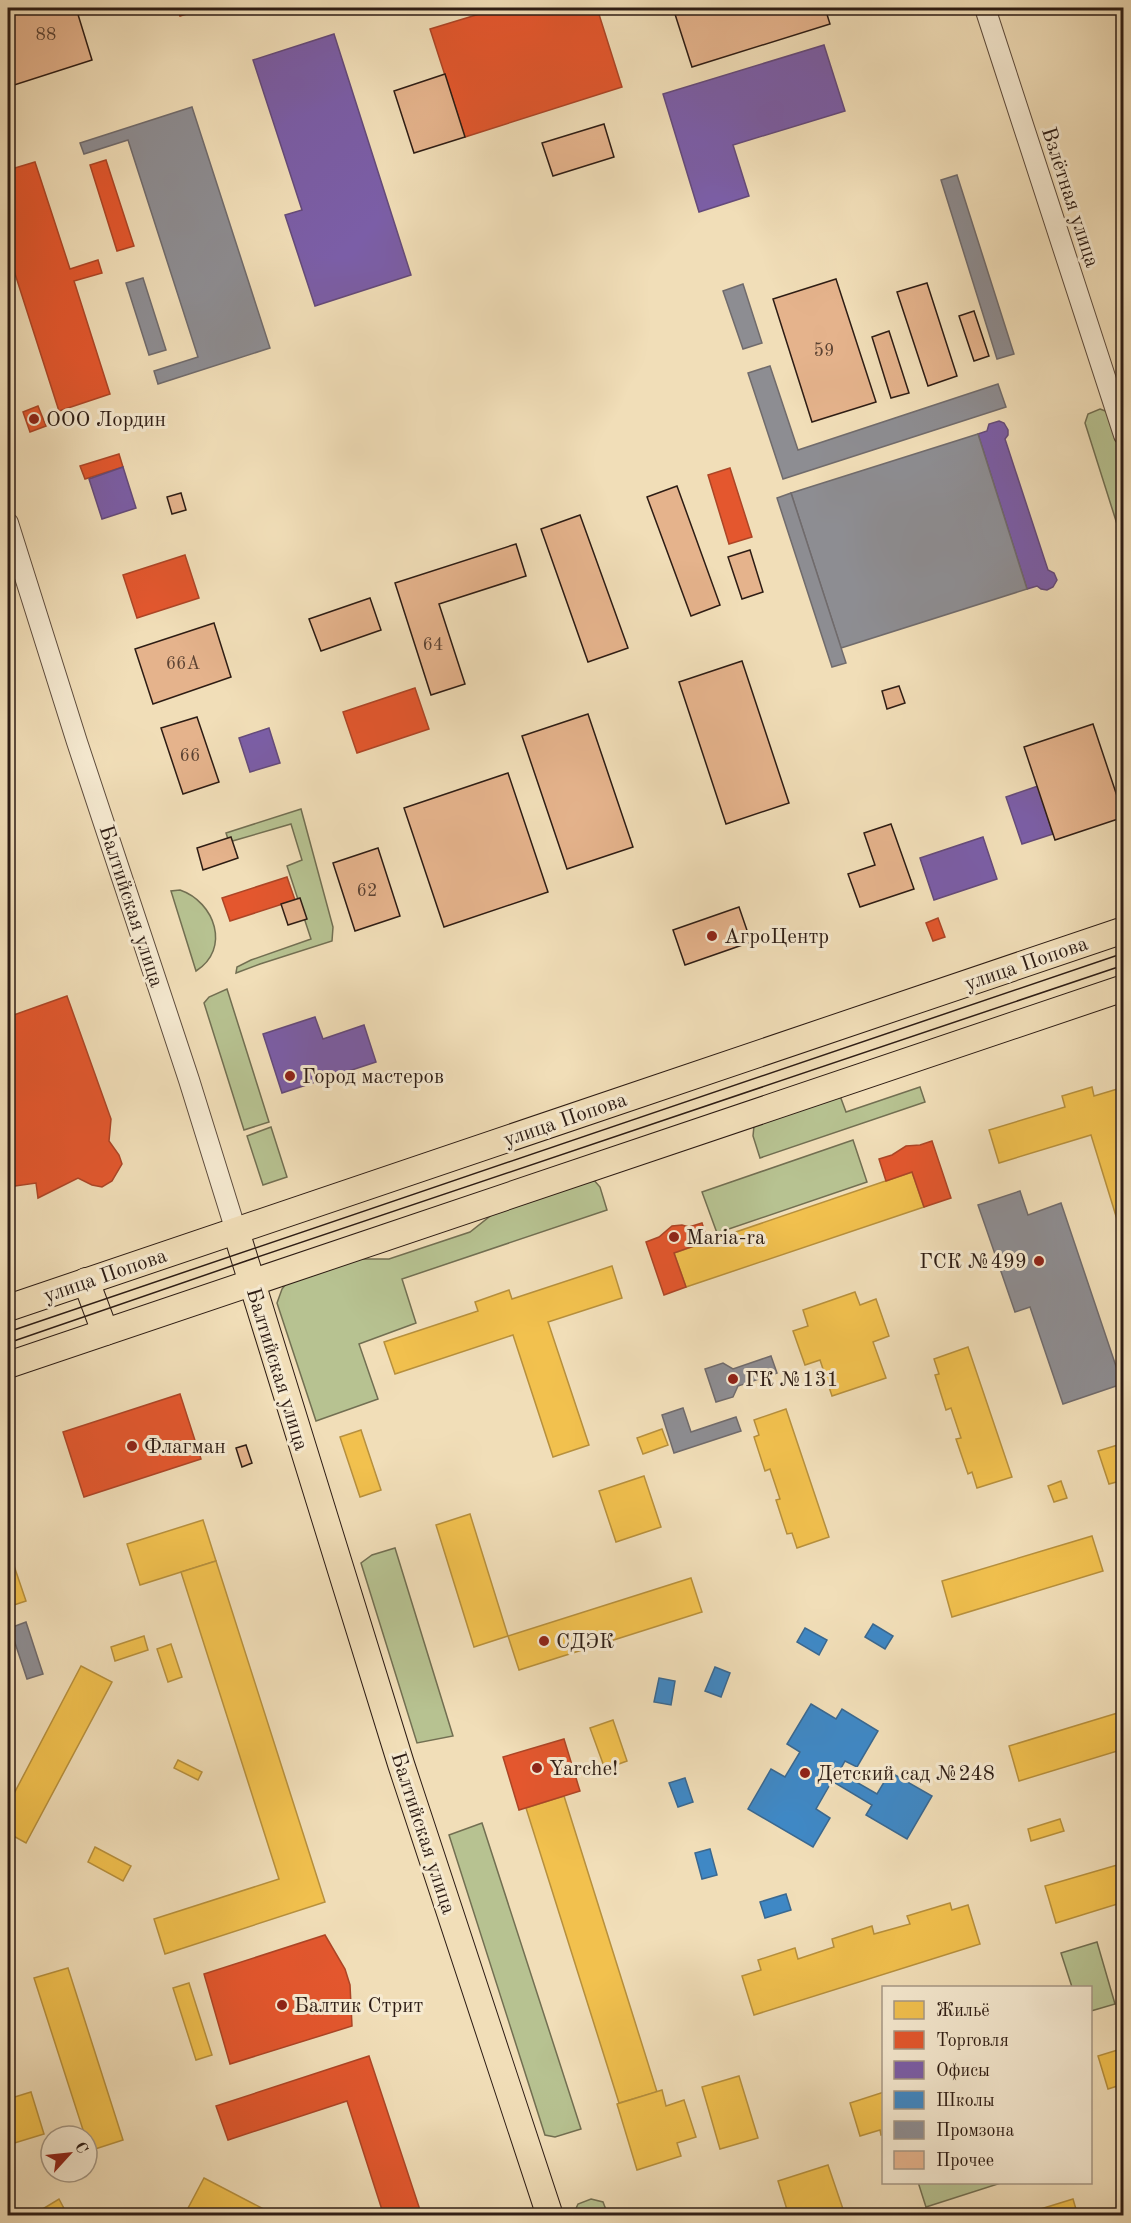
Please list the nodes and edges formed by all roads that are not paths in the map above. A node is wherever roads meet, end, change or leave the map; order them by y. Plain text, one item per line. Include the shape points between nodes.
1 (985, 8) edge
2 (1124, 435) edge
3 (8, 522) edge
4 (1124, 930) edge
5 (1124, 988) edge
6 (236, 1231) junction
7 (86, 1281) junction
8 (252, 1283) junction
9 (8, 1308) edge
10 (105, 1332) junction
11 (8, 1365) edge
12 (550, 2216) edge

1 - 2 street, Взлётная улица
3 - 6 street, Балтийская улица
4 - 6 main road, улица Попова
5 - 8 main road
6 - 7 main road, улица Попова
6 - 8 main road, Балтийская улица
7 - 9 main road, улица Попова
7 - 10 main road
8 - 10 main road
8 - 12 main road, Балтийская улица via 404,1774
10 - 11 main road

